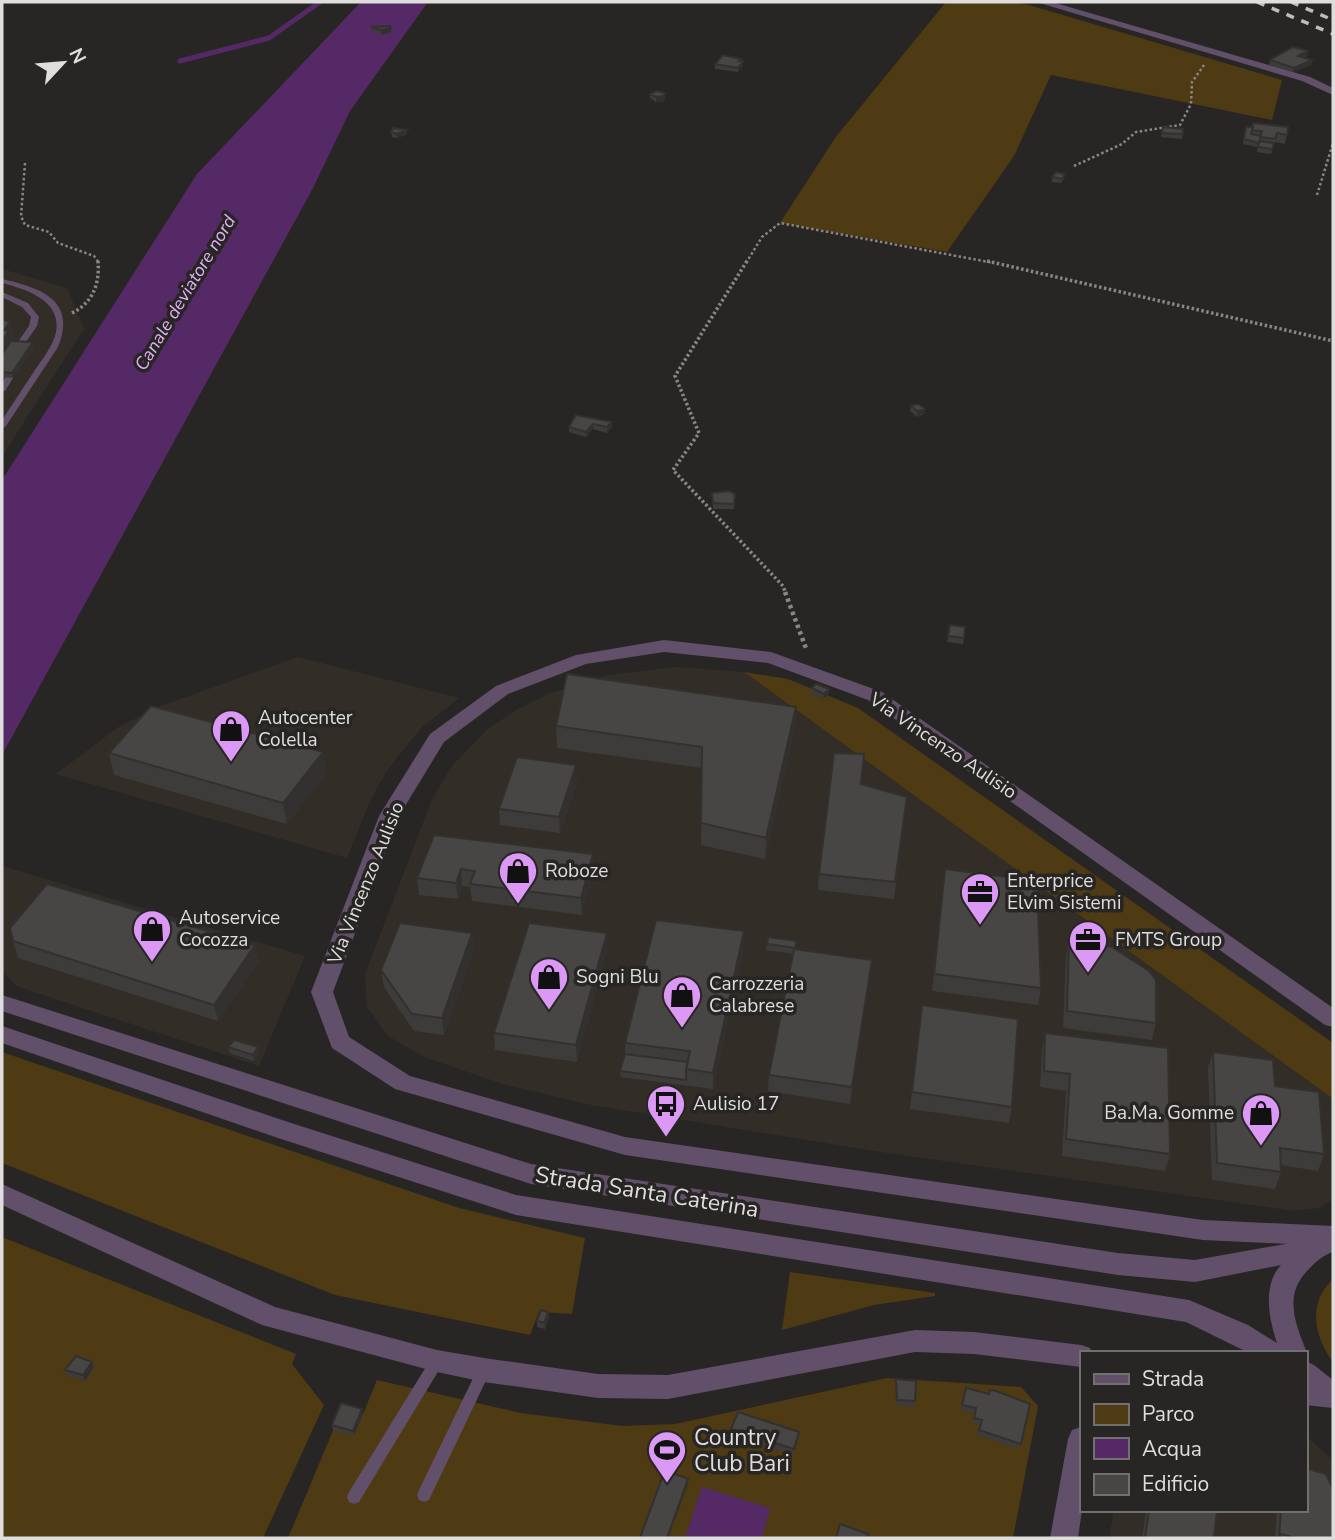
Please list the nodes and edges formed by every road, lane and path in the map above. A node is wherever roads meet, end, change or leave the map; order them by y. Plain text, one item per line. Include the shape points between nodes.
1 (1041, 2) edge
2 (1213, 53) junction
3 (1333, 92) edge
4 (1333, 143) edge
5 (25, 163) dead end
6 (1074, 166) dead end
7 (1317, 195) dead end
8 (2, 281) edge
9 (2, 294) edge
10 (61, 317) junction
11 (1333, 341) edge
12 (2, 370) edge
13 (9, 378) edge
14 (2, 389) edge
15 (2, 426) edge
16 (816, 674) junction
17 (2, 1003) edge
18 (1333, 1018) edge
19 (2, 1034) edge
20 (2, 1194) edge
21 (1327, 1243) edge
22 (1269, 1351) edge
23 (1293, 1351) edge
24 (1080, 1356) edge
25 (437, 1361) junction
26 (484, 1370) junction
27 (1307, 1375) edge
28 (1307, 1393) edge
29 (1333, 1396) edge
30 (1080, 1445) edge
31 (424, 1494) dead end
32 (354, 1497) dead end
33 (1064, 1538) edge

1 - 2 street
2 - 3 street via 1306,79
2 - 6 path via 1192,82 1191,104 1180,125 1136,132 1122,144
4 - 7 path
5 - 10 path via 24,225 50,232 58,243 99,262 98,285 87,304
8 - 10 lane via 40,294
9 - 12 lane via 25,305 35,317
10 - 15 lane via 60,337
11 - 16 path via 947,252 780,223 762,237 675,376 699,433 673,470 783,586
13 - 14 lane
16 - 18 street, Via Vincenzo Aulisio via 875,696
16 - 21 street, Via Vincenzo Aulisio via 771,658 664,646 582,659 502,690 437,738 389,816 323,992 340,1042 404,1083 625,1146 1203,1230
17 - 21 street, Strada Santa Caterina via 531,1174 1118,1265 1195,1271
19 - 22 street, Strada Santa Caterina via 516,1205 1189,1311
20 - 25 street via 271,1317
21 - 23 street via 1284,1279 1281,1319
24 - 26 street via 915,1341 668,1387 598,1386
25 - 26 street
25 - 32 lane
26 - 31 lane
27 - 29 street
28 - 29 street
30 - 33 street

